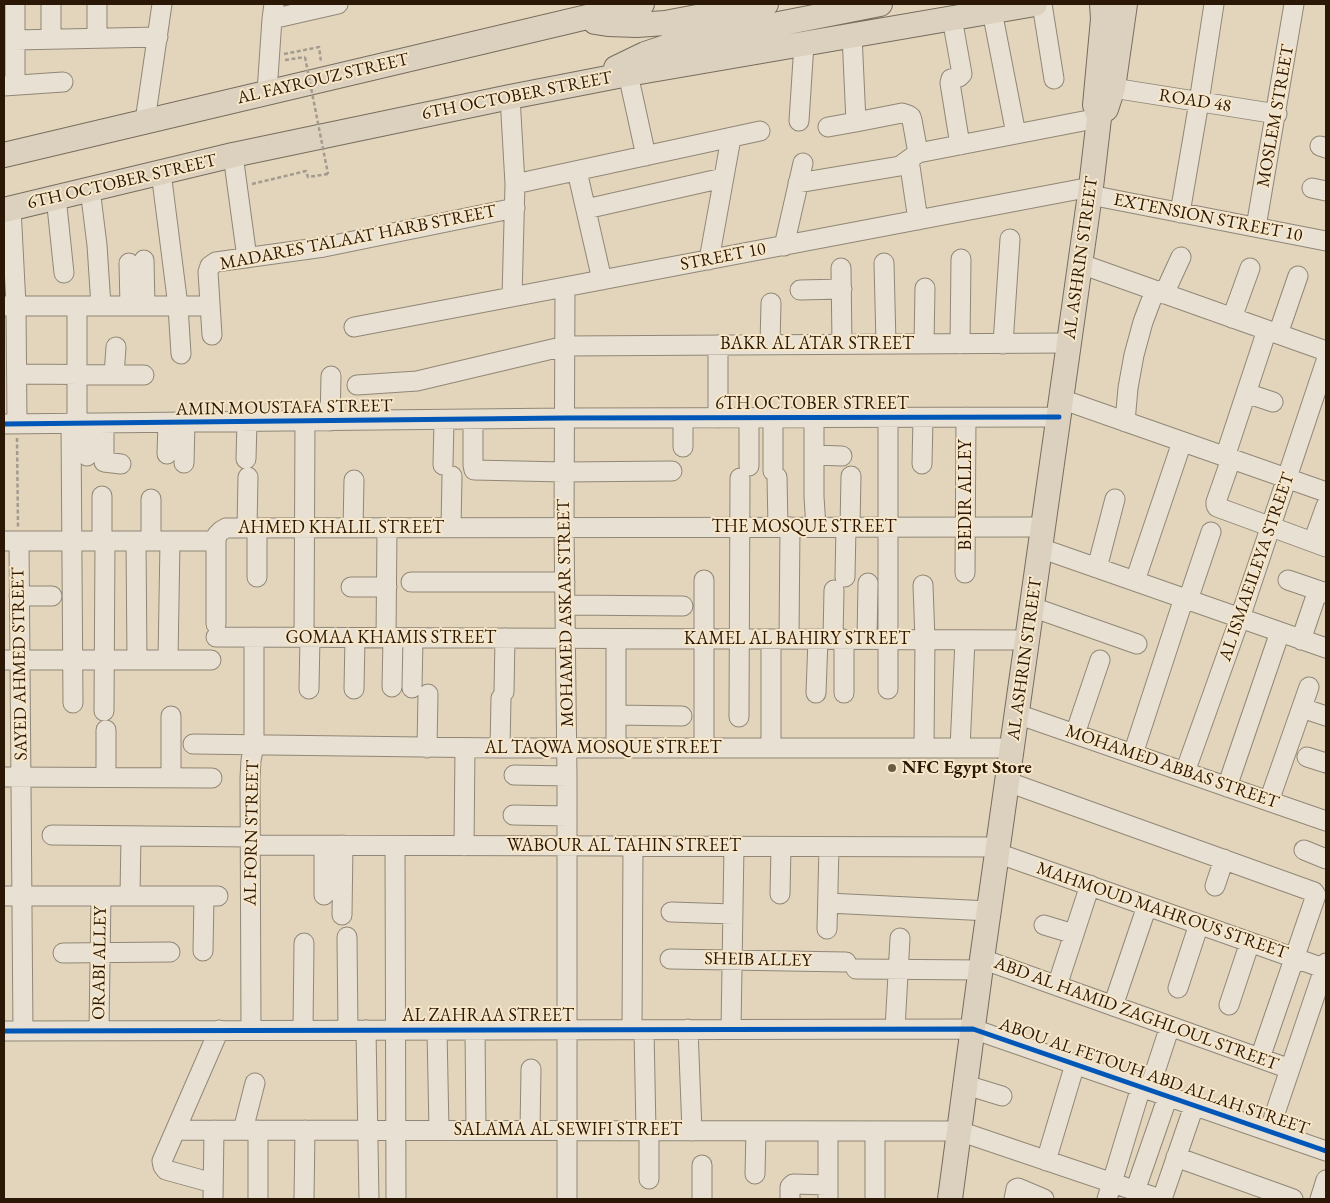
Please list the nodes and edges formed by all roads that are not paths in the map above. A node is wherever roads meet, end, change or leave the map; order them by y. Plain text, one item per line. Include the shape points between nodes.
1 (15, 4) edge
2 (51, 4) edge
3 (162, 4) edge
4 (338, 4) edge
5 (642, 4) edge
6 (880, 4) edge
7 (1035, 4) edge
8 (1042, 4) edge
9 (1102, 4) edge
10 (1125, 4) edge
11 (1214, 4) edge
12 (1294, 4) edge
13 (97, 5) edge
14 (273, 11) edge
15 (992, 11) junction
16 (770, 14) edge
17 (952, 18) junction
18 (579, 19) junction
19 (852, 35) junction
20 (158, 36) junction
21 (97, 38) junction
22 (15, 40) junction
23 (51, 40) junction
24 (804, 44) junction
25 (628, 74) junction
26 (1054, 79) dead end
27 (596, 80) junction
28 (63, 82) dead end
29 (10, 86) edge
30 (1113, 88) junction
31 (267, 92) junction
32 (510, 97) junction
33 (1199, 102) junction
34 (1277, 114) junction
35 (1099, 118) junction
36 (145, 121) junction
37 (799, 121) dead end
38 (856, 122) junction
39 (828, 127) dead end
40 (760, 131) dead end
41 (1016, 134) junction
42 (731, 138) junction
43 (960, 145) junction
44 (4, 155) edge
45 (233, 155) junction
46 (646, 156) junction
47 (913, 156) junction
48 (804, 163) dead end
49 (577, 171) junction
50 (161, 172) junction
51 (723, 178) junction
52 (516, 184) junction
53 (798, 184) junction
54 (90, 189) junction
55 (1091, 191) junction
56 (56, 197) junction
57 (515, 208) junction
58 (8, 209) edge
59 (586, 210) junction
60 (1180, 213) junction
61 (918, 220) junction
62 (1256, 228) junction
63 (1010, 239) dead end
64 (1326, 241) edge
65 (784, 246) junction
66 (1181, 257) dead end
67 (247, 258) junction
68 (961, 259) dead end
69 (709, 260) junction
70 (137, 261) dead end
71 (884, 263) dead end
72 (1081, 264) junction
73 (842, 268) dead end
74 (1250, 268) dead end
75 (64, 273) dead end
76 (1298, 276) dead end
77 (602, 280) junction
78 (565, 287) junction
79 (925, 288) dead end
80 (800, 290) dead end
81 (842, 290) junction
82 (1159, 292) junction
83 (512, 297) junction
84 (772, 303) dead end
85 (10, 306) edge
86 (77, 306) junction
87 (100, 306) junction
88 (138, 306) junction
89 (178, 306) junction
90 (210, 306) junction
91 (1232, 318) junction
92 (354, 327) dead end
93 (1273, 332) junction
94 (212, 335) dead end
95 (1069, 343) junction
96 (770, 344) junction
97 (842, 344) junction
98 (886, 344) junction
99 (924, 344) junction
100 (960, 344) junction
101 (1003, 344) junction
102 (718, 345) junction
103 (565, 346) junction
104 (116, 347) dead end
105 (1326, 351) edge
106 (181, 354) dead end
107 (1326, 361) edge
108 (12, 371) edge
109 (77, 374) junction
110 (114, 374) junction
111 (144, 375) dead end
112 (331, 376) dead end
113 (356, 385) dead end
114 (1246, 393) junction
115 (1273, 402) dead end
116 (1060, 408) junction
117 (966, 417) junction
118 (565, 418) junction
119 (683, 418) junction
120 (718, 418) junction
121 (749, 418) junction
122 (773, 418) junction
123 (814, 418) junction
124 (888, 418) junction
125 (923, 418) junction
126 (444, 420) junction
127 (472, 420) junction
128 (305, 421) junction
129 (330, 421) junction
130 (176, 422) junction
131 (247, 422) junction
132 (1125, 422) junction
133 (10, 424) edge
134 (85, 424) junction
135 (1182, 442) junction
136 (683, 447) dead end
137 (167, 454) dead end
138 (814, 455) junction
139 (87, 456) dead end
140 (842, 456) dead end
141 (1228, 458) junction
142 (184, 463) dead end
143 (121, 464) dead end
144 (922, 464) dead end
145 (672, 471) dead end
146 (564, 472) junction
147 (851, 476) dead end
148 (1287, 479) junction
149 (354, 480) dead end
150 (1326, 492) edge
151 (102, 496) dead end
152 (152, 499) dead end
153 (1115, 499) dead end
154 (1326, 506) edge
155 (740, 527) junction
156 (784, 527) junction
157 (816, 527) junction
158 (848, 527) junction
159 (887, 527) junction
160 (966, 527) junction
161 (1270, 527) junction
162 (252, 528) junction
163 (305, 528) junction
164 (353, 528) junction
165 (387, 528) junction
166 (452, 528) junction
167 (564, 528) junction
168 (1211, 532) dead end
169 (1042, 537) junction
170 (11, 541) edge
171 (72, 541) junction
172 (103, 541) junction
173 (144, 541) junction
174 (170, 541) junction
175 (216, 541) junction
176 (1319, 544) edge
177 (1097, 568) junction
178 (965, 573) dead end
179 (257, 578) dead end
180 (704, 580) dead end
181 (1288, 580) dead end
182 (1135, 581) junction
183 (411, 582) dead end
184 (565, 582) junction
185 (868, 583) dead end
186 (923, 585) dead end
187 (351, 587) dead end
188 (386, 587) junction
189 (14, 591) edge
190 (1322, 592) edge
191 (52, 596) dead end
192 (1186, 599) junction
193 (566, 605) junction
194 (683, 606) dead end
195 (1032, 608) junction
196 (1240, 618) junction
197 (1280, 632) junction
198 (254, 637) junction
199 (307, 637) junction
200 (356, 638) junction
201 (390, 638) junction
202 (413, 638) junction
203 (505, 638) junction
204 (566, 639) junction
205 (616, 639) junction
206 (704, 639) junction
207 (740, 639) junction
208 (780, 639) junction
209 (832, 639) junction
210 (867, 640) junction
211 (888, 640) junction
212 (925, 640) junction
213 (965, 640) junction
214 (1028, 640) junction
215 (1301, 640) junction
216 (1137, 644) dead end
217 (1326, 648) edge
218 (12, 660) edge
219 (72, 660) junction
220 (104, 660) junction
221 (137, 660) junction
222 (168, 660) junction
223 (211, 660) dead end
224 (1100, 660) dead end
225 (392, 687) dead end
226 (1309, 687) dead end
227 (309, 689) dead end
228 (354, 689) dead end
229 (888, 689) dead end
230 (816, 693) dead end
231 (844, 693) dead end
232 (73, 703) dead end
233 (1302, 708) junction
234 (104, 711) dead end
235 (1017, 714) junction
236 (616, 715) junction
237 (171, 716) dead end
238 (682, 716) dead end
239 (739, 716) dead end
240 (1326, 716) edge
241 (106, 730) dead end
242 (1075, 734) junction
243 (193, 744) dead end
244 (254, 746) junction
245 (427, 748) junction
246 (465, 748) junction
247 (500, 748) junction
248 (567, 748) junction
249 (616, 748) junction
250 (704, 748) junction
251 (770, 748) junction
252 (924, 748) junction
253 (960, 748) junction
254 (1012, 748) junction
255 (1133, 754) junction
256 (1308, 756) dead end
257 (1326, 763) edge
258 (1185, 772) junction
259 (514, 775) dead end
260 (567, 776) junction
261 (12, 777) edge
262 (106, 777) junction
263 (171, 778) junction
264 (212, 778) dead end
265 (1008, 782) junction
266 (1227, 787) junction
267 (1269, 801) junction
268 (514, 815) dead end
269 (567, 816) junction
270 (1326, 821) edge
271 (52, 835) dead end
272 (131, 836) junction
273 (251, 841) junction
274 (324, 846) junction
275 (343, 846) junction
276 (395, 846) junction
277 (464, 846) junction
278 (567, 846) junction
279 (633, 846) junction
280 (734, 846) junction
281 (781, 847) junction
282 (829, 847) junction
283 (998, 850) junction
284 (1304, 850) dead end
285 (1224, 859) junction
286 (1326, 859) edge
287 (1090, 886) junction
288 (1215, 886) dead end
289 (324, 894) dead end
290 (780, 894) dead end
291 (13, 896) edge
292 (101, 896) junction
293 (130, 896) junction
294 (828, 902) junction
295 (1147, 906) junction
296 (671, 912) dead end
297 (989, 912) junction
298 (733, 914) junction
299 (342, 915) dead end
300 (1199, 924) junction
301 (1044, 925) dead end
302 (827, 929) dead end
303 (1074, 934) junction
304 (347, 937) dead end
305 (900, 938) dead end
306 (1250, 942) junction
307 (304, 943) dead end
308 (202, 951) dead end
309 (100, 952) junction
310 (170, 952) dead end
311 (63, 953) dead end
312 (1295, 958) junction
313 (670, 959) dead end
314 (733, 960) junction
315 (982, 964) junction
316 (1326, 967) edge
317 (898, 970) junction
318 (1057, 986) junction
319 (1178, 988) dead end
320 (1229, 1005) dead end
321 (1113, 1006) junction
322 (1170, 1026) junction
323 (895, 1029) junction
324 (973, 1029) junction
325 (23, 1030) junction
326 (99, 1030) junction
327 (219, 1030) junction
328 (251, 1030) junction
329 (303, 1030) junction
330 (357, 1030) junction
331 (396, 1030) junction
332 (436, 1030) junction
333 (475, 1030) junction
334 (567, 1030) junction
335 (638, 1030) junction
336 (688, 1030) junction
337 (731, 1030) junction
338 (4, 1031) edge
339 (1260, 1058) junction
340 (1075, 1064) junction
341 (531, 1069) dead end
342 (1290, 1069) junction
343 (255, 1083) dead end
344 (966, 1085) junction
345 (1145, 1088) junction
346 (1002, 1096) dead end
347 (1168, 1096) junction
348 (1194, 1106) junction
349 (176, 1130) junction
350 (214, 1130) junction
351 (251, 1130) junction
352 (305, 1130) junction
353 (368, 1130) junction
354 (396, 1130) junction
355 (439, 1130) junction
356 (476, 1130) junction
357 (530, 1130) junction
358 (567, 1130) junction
359 (647, 1131) junction
360 (692, 1131) junction
361 (756, 1131) junction
362 (828, 1131) junction
363 (875, 1131) junction
364 (959, 1131) junction
365 (1268, 1131) junction
366 (1326, 1151) edge
367 (1176, 1157) junction
368 (1046, 1160) junction
369 (702, 1165) dead end
370 (756, 1174) dead end
371 (649, 1179) dead end
372 (1326, 1180) edge
373 (213, 1191) edge
374 (1110, 1191) edge
375 (1135, 1191) junction
376 (828, 1192) edge
377 (258, 1199) edge
378 (304, 1199) edge
379 (369, 1199) edge
380 (396, 1199) edge
381 (567, 1199) edge
382 (702, 1199) edge
383 (790, 1199) edge
384 (875, 1199) edge
385 (950, 1199) edge
386 (1014, 1199) edge
387 (1044, 1199) edge
388 (1161, 1199) edge
389 (1293, 1199) edge
390 (1320, 1199) edge

1 - 22 street
2 - 23 street
3 - 20 street
4 - 14 street
5 - 18 main road, AL FAYROUZ STREET
6 - 16 main road
7 - 15 main road, 6TH OCTOBER STREET
8 - 26 street
9 - 35 main road, AL ASHRIN STREET via 1095,105
10 - 30 main road, AL ASHRIN STREET
11 - 33 street
12 - 34 street, MOSLEM STREET
13 - 21 street
14 - 31 street
15 - 17 main road, 6TH OCTOBER STREET
15 - 41 street
16 - 18 main road via 636,25
16 - 27 main road via 645,54
17 - 19 main road, 6TH OCTOBER STREET
17 - 43 street via 962,74 949,82
18 - 31 main road, AL FAYROUZ STREET
19 - 24 main road, 6TH OCTOBER STREET
19 - 38 street
20 - 21 street
20 - 36 street
21 - 23 street
22 - 23 street
22 - 29 street
24 - 25 main road, 6TH OCTOBER STREET
24 - 37 street
25 - 27 main road, 6TH OCTOBER STREET
25 - 46 street
27 - 32 main road, 6TH OCTOBER STREET
28 - 29 street
30 - 33 street, ROAD 48
30 - 35 main road, AL ASHRIN STREET via 1108,107
31 - 36 main road, AL FAYROUZ STREET
32 - 45 main road, 6TH OCTOBER STREET
32 - 52 street
33 - 34 street, ROAD 48
33 - 60 street
34 - 62 street, MOSLEM STREET
35 - 41 street
35 - 55 main road, AL ASHRIN STREET
36 - 44 main road, AL FAYROUZ STREET
38 - 39 street
38 - 47 street via 902,113 908,115 912,120
40 - 42 street
41 - 43 street
42 - 46 street
42 - 51 street
43 - 47 street
45 - 50 main road, 6TH OCTOBER STREET
45 - 67 street
46 - 49 street
47 - 53 street via 900,166
47 - 61 street
48 - 53 street
49 - 52 street
49 - 59 street
50 - 54 main road, 6TH OCTOBER STREET
50 - 89 street
51 - 59 street
51 - 69 street
52 - 57 street
53 - 65 street
54 - 56 main road, 6TH OCTOBER STREET
54 - 87 street
55 - 60 street, EXTENSION STREET 10
55 - 61 street, STREET 10
55 - 72 main road, AL ASHRIN STREET
56 - 58 main road, 6TH OCTOBER STREET
56 - 75 street
57 - 67 street, MADARES TALAAT HARB STREET via 324,247
57 - 83 street
58 - 85 street
59 - 77 street
60 - 62 street, EXTENSION STREET 10
61 - 65 street, STREET 10
62 - 64 street, EXTENSION STREET 10
63 - 101 street
65 - 69 street, STREET 10
66 - 82 street
67 - 90 street, MADARES TALAAT HARB STREET via 216,262 210,266
68 - 100 street
69 - 77 street, STREET 10
70 - 88 street
71 - 98 street
72 - 82 street
72 - 95 main road, AL ASHRIN STREET
73 - 81 street
74 - 91 street
76 - 93 street
77 - 78 street, STREET 10
78 - 83 street, STREET 10
78 - 103 street, MOHAMED ASKAR STREET
79 - 99 street
80 - 81 street
81 - 97 street
82 - 91 street
82 - 132 street via 1143,322 1134,355
83 - 92 street, STREET 10
84 - 96 street
85 - 86 street
85 - 108 street
86 - 87 street
86 - 109 street
87 - 88 street
88 - 89 street
89 - 90 street
89 - 106 street
90 - 94 street, MADARES TALAAT HARB STREET
91 - 93 street
93 - 105 street
93 - 114 street
95 - 101 street, BAKR AL ATAR STREET
95 - 116 main road, AL ASHRIN STREET
96 - 97 street, BAKR AL ATAR STREET
96 - 102 street, BAKR AL ATAR STREET
97 - 98 street, BAKR AL ATAR STREET
98 - 99 street, BAKR AL ATAR STREET
99 - 100 street, BAKR AL ATAR STREET
100 - 101 street, BAKR AL ATAR STREET
102 - 103 street, BAKR AL ATAR STREET
102 - 120 street
103 - 113 street, BAKR AL ATAR STREET via 417,381
103 - 118 street, MOHAMED ASKAR STREET
104 - 110 street
107 - 148 street, AL ISMAEILEYA STREET
108 - 109 street
108 - 133 street
109 - 110 street
109 - 134 street
110 - 111 street
112 - 129 street
114 - 115 street
114 - 141 street
116 - 117 street, 6TH OCTOBER STREET
116 - 132 street, 6TH OCTOBER STREET
116 - 169 main road, AL ASHRIN STREET
117 - 125 street, 6TH OCTOBER STREET
117 - 160 street, BEDIR ALLEY
118 - 119 street, 6TH OCTOBER STREET
118 - 127 street, AMIN MOUSTAFA STREET
118 - 146 street, MOHAMED ASKAR STREET
119 - 120 street, 6TH OCTOBER STREET
119 - 136 street
120 - 121 street, 6TH OCTOBER STREET
121 - 122 street, 6TH OCTOBER STREET
121 - 155 street
122 - 123 street, 6TH OCTOBER STREET
122 - 156 street via 775,474
123 - 124 street, 6TH OCTOBER STREET
123 - 138 street
124 - 125 street, 6TH OCTOBER STREET
124 - 159 street
125 - 144 street
126 - 127 street, AMIN MOUSTAFA STREET
126 - 129 street, AMIN MOUSTAFA STREET
126 - 166 street
127 - 146 street via 474,470
128 - 129 street, AMIN MOUSTAFA STREET
128 - 131 street, AMIN MOUSTAFA STREET
128 - 163 street
130 - 131 street, AMIN MOUSTAFA STREET
130 - 134 street, AMIN MOUSTAFA STREET
130 - 137 street
130 - 142 street
131 - 162 street
132 - 135 street, 6TH OCTOBER STREET
133 - 134 street, AMIN MOUSTAFA STREET
134 - 139 street
134 - 143 street via 104,462
134 - 171 street
135 - 141 street, 6TH OCTOBER STREET
135 - 182 street
138 - 140 street
138 - 157 street
141 - 148 street, 6TH OCTOBER STREET
141 - 161 street via 1217,507
145 - 146 street
146 - 167 street, MOHAMED ASKAR STREET
147 - 158 street
148 - 150 street, 6TH OCTOBER STREET
148 - 161 street, AL ISMAEILEYA STREET
149 - 164 street
151 - 172 street
152 - 173 street
153 - 177 street
154 - 176 street
155 - 156 street, THE MOSQUE STREET
155 - 167 street, THE MOSQUE STREET
155 - 207 street
156 - 157 street, THE MOSQUE STREET
156 - 208 street
157 - 158 street, THE MOSQUE STREET
158 - 159 street, THE MOSQUE STREET
158 - 209 street
159 - 160 street, THE MOSQUE STREET
159 - 211 street
160 - 169 street, THE MOSQUE STREET
160 - 178 street, BEDIR ALLEY
161 - 176 street
161 - 196 street, AL ISMAEILEYA STREET
162 - 163 street, AHMED KHALIL STREET
162 - 175 street, AHMED KHALIL STREET via 226,528 217,535
162 - 179 street
163 - 164 street, AHMED KHALIL STREET
163 - 199 street
164 - 165 street, AHMED KHALIL STREET
165 - 166 street, AHMED KHALIL STREET
165 - 188 street
166 - 167 street, AHMED KHALIL STREET
167 - 184 street, MOHAMED ASKAR STREET
168 - 192 street
169 - 177 street, THE MOSQUE STREET
169 - 195 main road, AL ASHRIN STREET
170 - 171 street, AHMED KHALIL STREET
170 - 189 street, SAYED AHMED STREET
171 - 172 street, AHMED KHALIL STREET
171 - 219 street
172 - 173 street, AHMED KHALIL STREET
172 - 220 street
173 - 174 street, AHMED KHALIL STREET
173 - 221 street
174 - 175 street, AHMED KHALIL STREET
174 - 222 street
175 - 198 street, GOMAA KHAMIS STREET via 216,630
177 - 182 street, THE MOSQUE STREET
180 - 206 street
181 - 190 street
182 - 192 street, THE MOSQUE STREET
183 - 184 street
184 - 193 street, MOHAMED ASKAR STREET
185 - 210 street
186 - 212 street
187 - 188 street
188 - 201 street
189 - 191 street
189 - 218 street, SAYED AHMED STREET
190 - 215 street
192 - 196 street, THE MOSQUE STREET
192 - 255 street
193 - 194 street
193 - 204 street, MOHAMED ASKAR STREET
195 - 214 main road, AL ASHRIN STREET
195 - 216 street
196 - 197 street, THE MOSQUE STREET
196 - 258 street, AL ISMAEILEYA STREET
197 - 215 street, THE MOSQUE STREET
197 - 266 street
198 - 199 street, GOMAA KHAMIS STREET
198 - 244 street, AL FORN STREET
199 - 200 street, GOMAA KHAMIS STREET
199 - 227 street
200 - 201 street, GOMAA KHAMIS STREET
200 - 228 street
201 - 202 street, GOMAA KHAMIS STREET
201 - 225 street
202 - 203 street, GOMAA KHAMIS STREET
202 - 245 street
203 - 204 street, GOMAA KHAMIS STREET
203 - 247 street
204 - 205 street, KAMEL AL BAHIRY STREET
204 - 248 street, MOHAMED ASKAR STREET
205 - 206 street, KAMEL AL BAHIRY STREET
205 - 236 street
206 - 207 street, KAMEL AL BAHIRY STREET
206 - 250 street
207 - 208 street, KAMEL AL BAHIRY STREET
207 - 239 street
208 - 209 street, KAMEL AL BAHIRY STREET
208 - 251 street
209 - 210 street, KAMEL AL BAHIRY STREET
209 - 230 street
209 - 231 street
210 - 211 street, KAMEL AL BAHIRY STREET
211 - 212 street, KAMEL AL BAHIRY STREET
211 - 229 street
212 - 213 street, KAMEL AL BAHIRY STREET
212 - 252 street
213 - 214 street, KAMEL AL BAHIRY STREET
213 - 253 street
214 - 235 main road, AL ASHRIN STREET
215 - 217 street, THE MOSQUE STREET
218 - 219 street
218 - 261 street, SAYED AHMED STREET
219 - 220 street
219 - 232 street
220 - 221 street
220 - 234 street
221 - 222 street
222 - 223 street
224 - 242 street
226 - 233 street
233 - 240 street
233 - 267 street
235 - 242 street, MOHAMED ABBAS STREET
235 - 254 main road, AL ASHRIN STREET
236 - 238 street
236 - 249 street
237 - 263 street
241 - 262 street
242 - 255 street, MOHAMED ABBAS STREET
243 - 244 street, AL TAQWA MOSQUE STREET
244 - 245 street, AL TAQWA MOSQUE STREET
244 - 273 street, AL FORN STREET via 250,778
245 - 246 street, AL TAQWA MOSQUE STREET
246 - 247 street, AL TAQWA MOSQUE STREET
246 - 277 street
247 - 248 street, AL TAQWA MOSQUE STREET
248 - 249 street, AL TAQWA MOSQUE STREET
248 - 260 street, MOHAMED ASKAR STREET
249 - 250 street, AL TAQWA MOSQUE STREET
250 - 251 street, AL TAQWA MOSQUE STREET
251 - 252 street, AL TAQWA MOSQUE STREET
252 - 253 street, AL TAQWA MOSQUE STREET
253 - 254 street, AL TAQWA MOSQUE STREET
254 - 265 main road, AL ASHRIN STREET
255 - 258 street, MOHAMED ABBAS STREET
256 - 257 street
258 - 266 street, MOHAMED ABBAS STREET
259 - 260 street
260 - 269 street, MOHAMED ASKAR STREET
261 - 262 street
261 - 291 street, SAYED AHMED STREET
262 - 263 street
263 - 264 street
265 - 283 main road, AL ASHRIN STREET
265 - 285 street
266 - 267 street, MOHAMED ABBAS STREET
267 - 270 street, MOHAMED ABBAS STREET
268 - 269 street
269 - 278 street, MOHAMED ASKAR STREET
271 - 272 street, WABOUR AL TAHIN STREET
272 - 273 street, WABOUR AL TAHIN STREET
272 - 293 street
273 - 274 street, WABOUR AL TAHIN STREET
273 - 328 street, AL FORN STREET
274 - 275 street, WABOUR AL TAHIN STREET
274 - 289 street
275 - 276 street, WABOUR AL TAHIN STREET
275 - 299 street
276 - 277 street, WABOUR AL TAHIN STREET
276 - 331 street
277 - 278 street, WABOUR AL TAHIN STREET
278 - 279 street, WABOUR AL TAHIN STREET
278 - 334 street, MOHAMED ASKAR STREET
279 - 280 street, WABOUR AL TAHIN STREET
279 - 335 street
280 - 281 street, WABOUR AL TAHIN STREET
280 - 298 street
281 - 282 street, WABOUR AL TAHIN STREET
281 - 290 street
282 - 283 street, WABOUR AL TAHIN STREET
282 - 294 street
283 - 287 street, MAHMOUD MAHROUS STREET
283 - 297 main road, AL ASHRIN STREET
284 - 286 street
285 - 288 street
285 - 312 street via 1314,892 1316,895
287 - 295 street, MAHMOUD MAHROUS STREET
287 - 303 street
291 - 292 street
291 - 325 street, SAYED AHMED STREET
292 - 293 street
292 - 309 street, ORABI ALLEY
293 - 308 street via 211,896
294 - 297 street
294 - 302 street
295 - 300 street, MAHMOUD MAHROUS STREET
295 - 321 street
296 - 298 street
297 - 315 main road, AL ASHRIN STREET
298 - 314 street
300 - 306 street, MAHMOUD MAHROUS STREET
300 - 319 street
301 - 303 street
303 - 318 street
304 - 330 street
305 - 317 street
306 - 312 street, MAHMOUD MAHROUS STREET
306 - 320 street
307 - 329 street
309 - 310 street
309 - 311 street
309 - 326 street, ORABI ALLEY
312 - 316 street, MAHMOUD MAHROUS STREET
312 - 339 street
313 - 314 street, SHEIB ALLEY
314 - 317 street, SHEIB ALLEY
314 - 337 street
315 - 317 street, ABD AL HAMID ZAGHLOUL STREET
315 - 318 street, ABD AL HAMID ZAGHLOUL STREET
315 - 324 main road, AL ASHRIN STREET
316 - 342 street
317 - 323 street
318 - 321 street, ABD AL HAMID ZAGHLOUL STREET
321 - 322 street, ABD AL HAMID ZAGHLOUL STREET
322 - 339 street, ABD AL HAMID ZAGHLOUL STREET
322 - 345 street
323 - 324 street, AL ZAHRAA STREET
323 - 337 street, AL ZAHRAA STREET
324 - 340 street, ABOU AL FETOUH ABD ALLAH STREET
324 - 344 main road, AL ASHRIN STREET
325 - 326 street, AL ZAHRAA STREET
325 - 338 street, AL ZAHRAA STREET
326 - 327 street, AL ZAHRAA STREET
327 - 328 street, AL ZAHRAA STREET
327 - 349 street
328 - 329 street, AL ZAHRAA STREET
329 - 330 street, AL ZAHRAA STREET
330 - 331 street, AL ZAHRAA STREET
330 - 353 street
331 - 332 street, AL ZAHRAA STREET
331 - 354 street
332 - 333 street, AL ZAHRAA STREET
332 - 355 street
333 - 334 street, AL ZAHRAA STREET
333 - 356 street
334 - 335 street, AL ZAHRAA STREET
334 - 358 street, MOHAMED ASKAR STREET
335 - 336 street, AL ZAHRAA STREET
335 - 359 street
336 - 337 street, AL ZAHRAA STREET
336 - 360 street
339 - 342 street, ABD AL HAMID ZAGHLOUL STREET
340 - 345 street, ABOU AL FETOUH ABD ALLAH STREET
340 - 368 street
341 - 357 street
342 - 365 street
343 - 351 street
344 - 346 street
344 - 364 main road, AL ASHRIN STREET
345 - 347 street, ABOU AL FETOUH ABD ALLAH STREET
345 - 374 street
347 - 348 street, ABOU AL FETOUH ABD ALLAH STREET
347 - 375 street
348 - 365 street, ABOU AL FETOUH ABD ALLAH STREET
348 - 367 street
349 - 350 street, SALAMA AL SEWIFI STREET
349 - 373 street via 162,1161 164,1169
350 - 351 street, SALAMA AL SEWIFI STREET
350 - 373 street
351 - 352 street, SALAMA AL SEWIFI STREET
351 - 377 street
352 - 353 street, SALAMA AL SEWIFI STREET
352 - 378 street
353 - 354 street, SALAMA AL SEWIFI STREET
353 - 379 street
354 - 355 street, SALAMA AL SEWIFI STREET
354 - 380 street
355 - 356 street, SALAMA AL SEWIFI STREET
356 - 357 street, SALAMA AL SEWIFI STREET
357 - 358 street, SALAMA AL SEWIFI STREET
358 - 359 street, SALAMA AL SEWIFI STREET
358 - 381 street, MOHAMED ASKAR STREET
359 - 360 street, SALAMA AL SEWIFI STREET
359 - 371 street
360 - 361 street, SALAMA AL SEWIFI STREET
361 - 362 street, SALAMA AL SEWIFI STREET
361 - 370 street
362 - 363 street, SALAMA AL SEWIFI STREET
362 - 376 street
363 - 364 street, SALAMA AL SEWIFI STREET
363 - 384 street
364 - 368 street, SALAMA AL SEWIFI STREET
364 - 385 main road, AL ASHRIN STREET
365 - 366 street, ABOU AL FETOUH ABD ALLAH STREET
367 - 388 street
367 - 389 street
368 - 374 street, SALAMA AL SEWIFI STREET
369 - 382 street
372 - 390 street
374 - 375 street, SALAMA AL SEWIFI STREET
375 - 388 street, SALAMA AL SEWIFI STREET
376 - 383 street via 793,1184
386 - 387 street via 1018,1188

